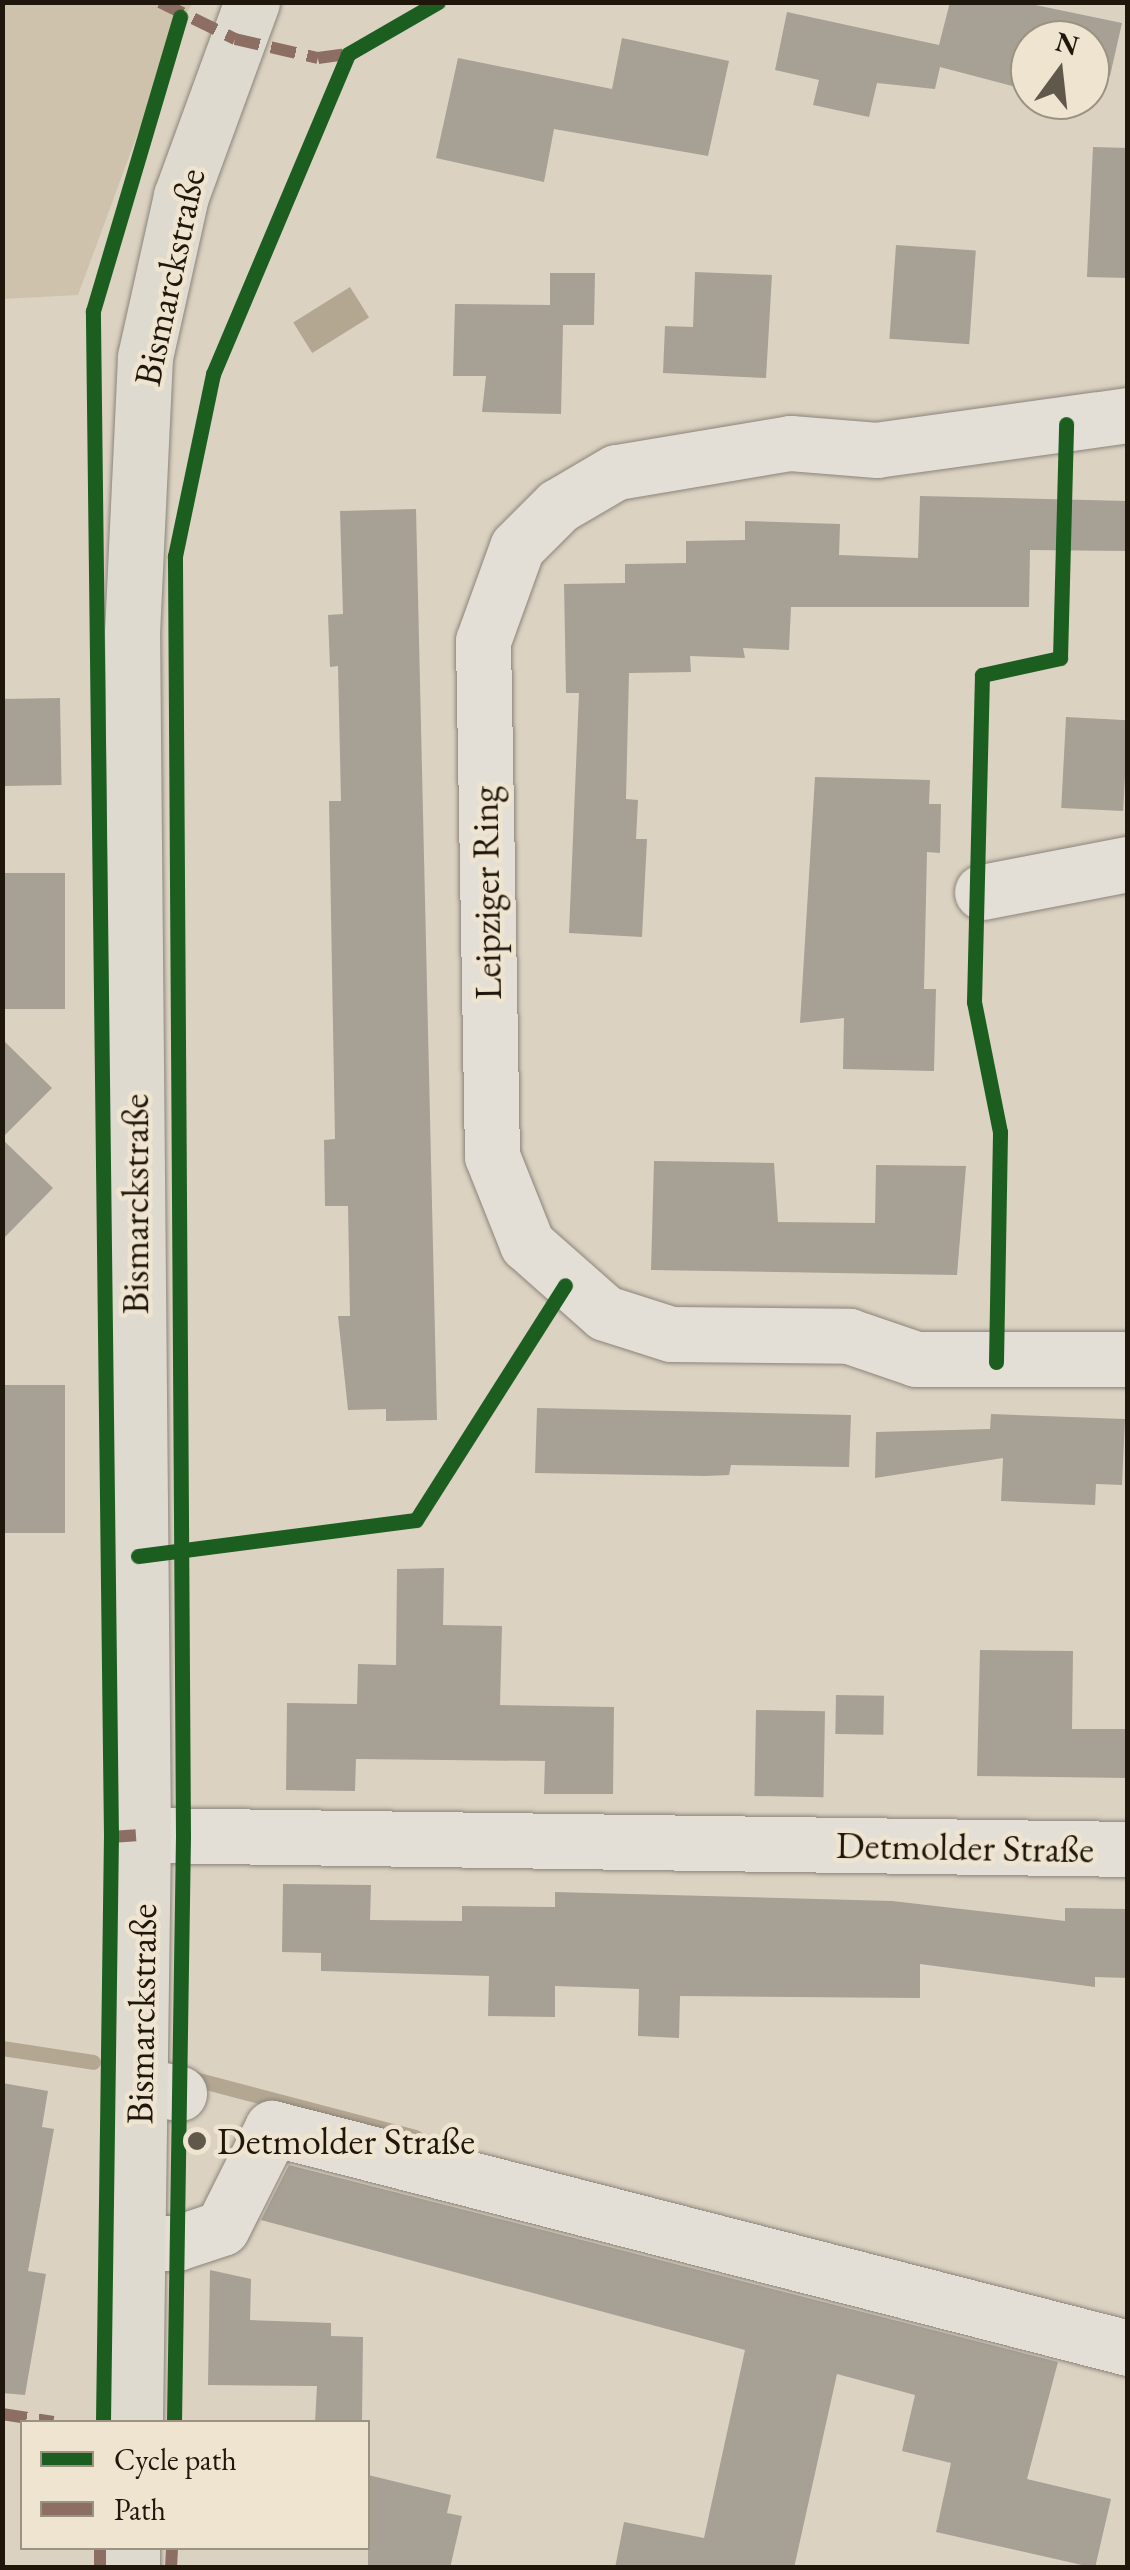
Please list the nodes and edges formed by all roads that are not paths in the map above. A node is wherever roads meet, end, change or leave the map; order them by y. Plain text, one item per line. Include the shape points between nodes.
1 (252, 2) edge
2 (1128, 415) edge
3 (1128, 864) edge
4 (982, 892) dead end
5 (1128, 1359) edge
6 (143, 1835) junction
7 (1128, 1849) edge
8 (138, 2243) junction
9 (1128, 2348) edge
10 (135, 2420) edge

1 - 6 main road, Bismarckstraße via 181,196 145,358 132,633
2 - 5 street, Leipziger Ring via 877,450 790,444 616,472 558,506 517,548 483,641 492,1156 528,1244 606,1313 671,1334 849,1336 916,1359
3 - 4 street
6 - 7 street, Detmolder Straße
6 - 8 main road, Bismarckstraße via 160,2089
8 - 9 street via 177,2243 222,2228 272,2128
8 - 10 main road, Bismarckstraße

